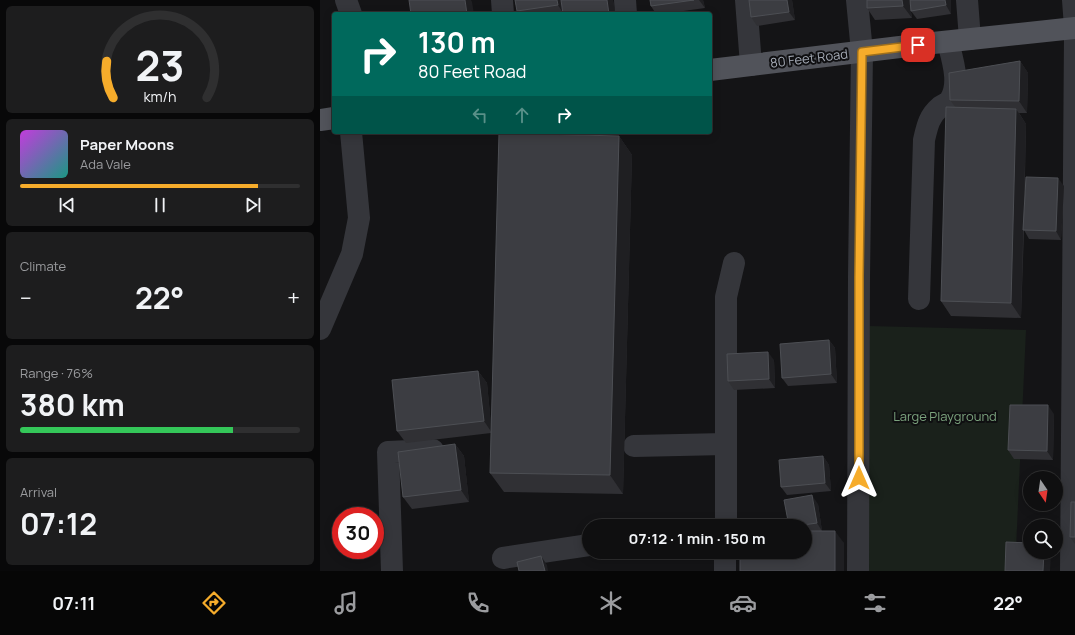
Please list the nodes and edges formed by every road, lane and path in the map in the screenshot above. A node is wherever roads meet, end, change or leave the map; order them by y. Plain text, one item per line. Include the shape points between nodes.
1 (346, 0) edge
2 (502, 0) edge
3 (625, 0) edge
4 (746, 0) edge
5 (857, 0) edge
6 (967, 0) edge
7 (1073, 0) edge
8 (350, 12) edge
9 (503, 12) edge
10 (626, 12) edge
11 (1075, 28) edge
12 (1075, 35) edge
13 (970, 39) junction
14 (948, 42) junction
15 (862, 52) junction
16 (751, 65) junction
17 (712, 70) edge
18 (332, 118) edge
19 (320, 120) edge
20 (351, 134) edge
21 (734, 263) dead end
22 (918, 299) dead end
23 (320, 329) edge
24 (726, 444) junction
25 (634, 446) dead end
26 (446, 449) edge
27 (722, 519) edge
28 (582, 546) edge
29 (503, 558) dead end
30 (726, 559) edge
31 (392, 571) edge
32 (725, 571) edge
33 (858, 571) edge
34 (1071, 571) edge

1 - 8 street
2 - 9 street
3 - 10 street
4 - 16 street
5 - 15 street
6 - 13 street
7 - 11 street
11 - 13 main road, 80 Feet Road
12 - 34 street
13 - 14 main road, 80 Feet Road
14 - 15 main road, 80 Feet Road
14 - 22 street via 955,73 953,91 950,100 928,121 924,140
15 - 16 main road, 80 Feet Road
15 - 33 street
16 - 17 main road, 80 Feet Road
18 - 19 main road
20 - 23 street via 359,218 352,254
21 - 24 street via 726,297
24 - 25 street
24 - 27 street
26 - 31 street via 388,452
28 - 29 street
30 - 32 street

